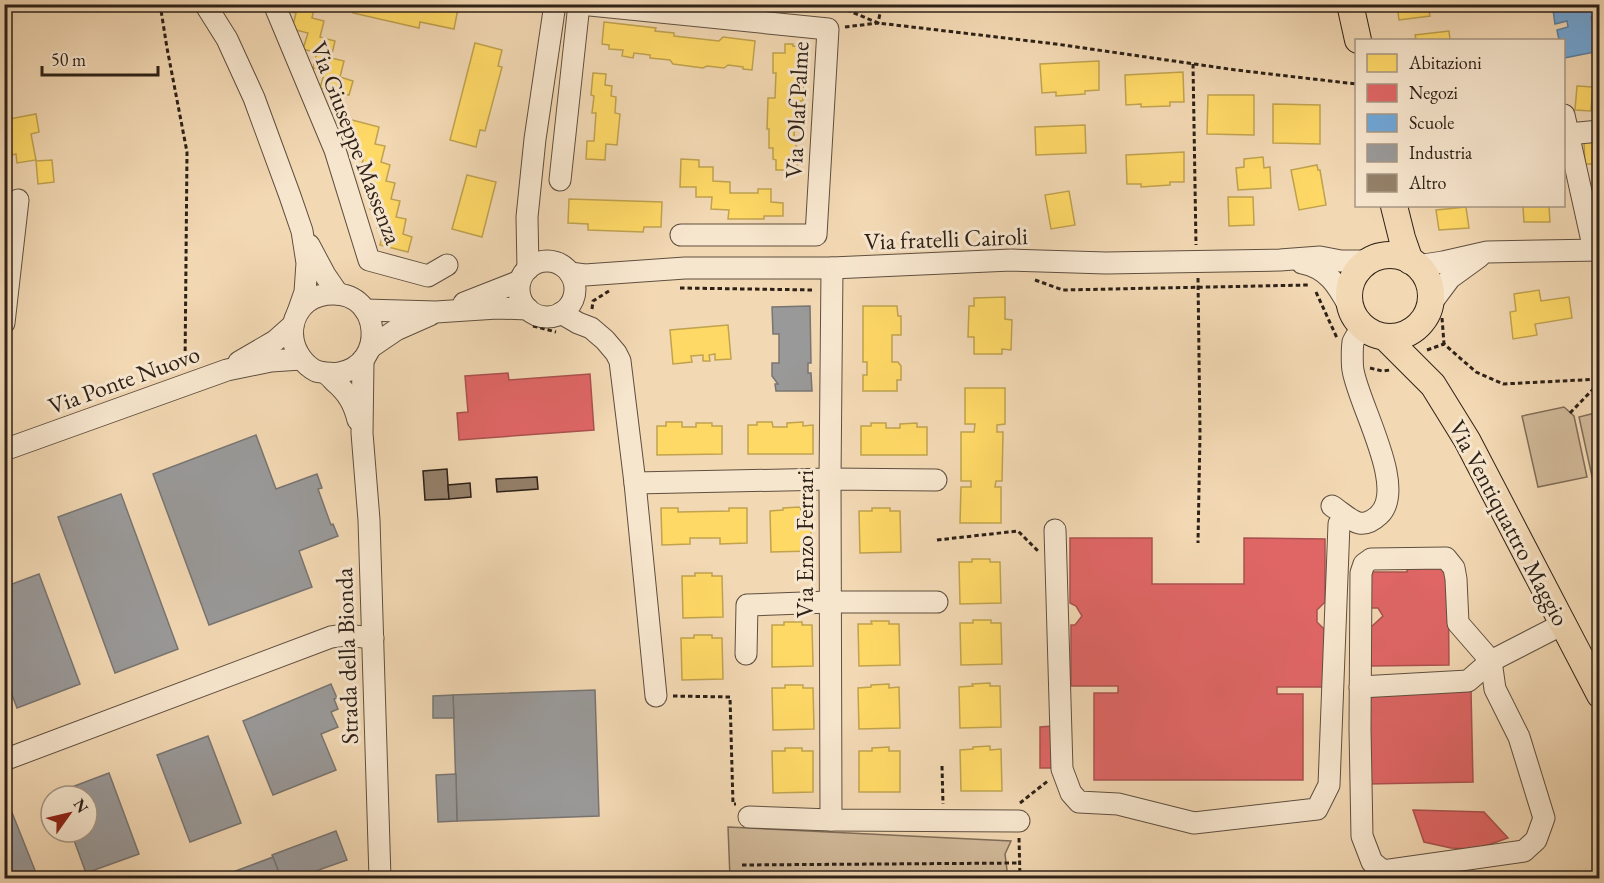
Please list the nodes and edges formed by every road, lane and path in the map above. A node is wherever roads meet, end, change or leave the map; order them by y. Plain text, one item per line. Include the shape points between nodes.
1 (160, 4) edge
2 (205, 4) edge
3 (274, 4) edge
4 (555, 4) edge
5 (580, 4) edge
6 (833, 4) edge
7 (882, 4) edge
8 (1350, 4) edge
9 (878, 23) junction
10 (828, 29) junction
11 (1358, 39) edge
12 (1193, 64) junction
13 (1355, 84) edge
14 (1566, 124) edge
15 (1599, 131) edge
16 (560, 180) dead end
17 (18, 200) dead end
18 (1389, 207) edge
19 (1394, 207) edge
20 (527, 217) junction
21 (302, 231) junction
22 (681, 235) dead end
23 (1597, 250) edge
24 (1487, 252) junction
25 (1372, 259) junction
26 (1280, 260) junction
27 (1196, 261) junction
28 (1414, 263) junction
29 (447, 265) dead end
30 (563, 268) junction
31 (832, 268) junction
32 (524, 275) junction
33 (1028, 277) dead end
34 (615, 279) junction
35 (1198, 287) junction
36 (676, 288) dead end
37 (832, 290) junction
38 (338, 294) junction
39 (568, 309) junction
40 (365, 310) junction
41 (440, 311) junction
42 (529, 317) junction
43 (296, 319) junction
44 (4, 323) edge
45 (1367, 326) junction
46 (591, 328) junction
47 (1420, 336) junction
48 (367, 353) junction
49 (1353, 356) junction
50 (301, 359) junction
51 (227, 370) junction
52 (326, 373) junction
53 (1599, 381) edge
54 (184, 385) junction
55 (1570, 413) dead end
56 (362, 433) junction
57 (4, 450) edge
58 (830, 479) junction
59 (936, 480) dead end
60 (635, 483) junction
61 (1055, 530) dead end
62 (937, 540) dead end
63 (1198, 543) dead end
64 (1057, 571) junction
65 (830, 602) junction
66 (937, 602) dead end
67 (1563, 624) junction
68 (373, 638) junction
69 (746, 654) dead end
70 (1491, 661) junction
71 (1360, 687) junction
72 (1599, 695) edge
73 (656, 696) joint
74 (4, 760) edge
75 (942, 766) dead end
76 (1062, 769) junction
77 (943, 804) dead end
78 (744, 811) joint
79 (1019, 812) joint
80 (831, 820) junction
81 (1019, 863) dead end
82 (742, 865) dead end
83 (380, 879) edge

1 - 54 path via 187,152
2 - 21 street via 227,39 254,98
3 - 29 street, Via Giuseppe Massenza via 335,150 369,260 428,276
4 - 20 street
5 - 10 street, Via Olaf Palme
5 - 16 street, Via Olaf Palme
6 - 9 path
7 - 9 path
8 - 11 main road
9 - 10 path
9 - 12 path
10 - 22 street, Via Olaf Palme via 816,235
12 - 13 path
12 - 27 path
14 - 15 street
14 - 23 street
17 - 44 street
18 - 25 main road via 1383,244
19 - 28 main road via 1402,238
20 - 30 street via 539,243
20 - 32 street
21 - 38 street
21 - 43 street via 307,263 305,292
23 - 24 street
24 - 28 street via 1443,262
24 - 47 street via 1450,278
25 - 26 street, Via fratelli Cairoli
25 - 28 main road via 1387,255
25 - 45 main road via 1359,269 1349,291 1350,304
26 - 27 street, Via fratelli Cairoli
26 - 45 street, Via fratelli Cairoli via 1311,265 1326,273
27 - 31 street, Via fratelli Cairoli via 1011,260
27 - 35 path
28 - 47 main road via 1424,274 1431,295
30 - 32 street via 541,262
30 - 34 street, Via fratelli Cairoli
30 - 39 street via 573,279
31 - 34 street, Via fratelli Cairoli via 685,268
31 - 37 street, Via Enzo Ferrari
32 - 41 street
32 - 42 street via 519,289
33 - 35 path via 1063,290
34 - 39 street, Via fratelli Cairoli
34 - 46 path via 593,301 595,321
35 - 49 path via 1313,285 1338,340
35 - 63 path
36 - 37 path
37 - 58 street, Via Enzo Ferrari
38 - 40 street via 358,302
38 - 43 street, Via Ponte Nuovo via 316,297 306,303
39 - 42 street via 550,316
39 - 42 path via 539,329
39 - 46 street
40 - 41 street
40 - 48 street via 373,334
41 - 42 street via 497,308
41 - 48 street via 396,330
43 - 50 street via 292,337
43 - 51 street, Via Ponte Nuovo via 274,341
45 - 47 main road via 1396,336
45 - 49 street via 1353,342
46 - 60 street via 620,361
47 - 49 path via 1397,369 1369,368
47 - 53 path via 1444,344 1476,372 1503,384
47 - 67 main road, Via Ventiquattro Maggio via 1433,385
48 - 52 street via 352,369
48 - 56 street, Strada della Bionda
49 - 76 street via 1353,370 1385,463 1389,493 1383,512 1371,523 1359,524 1336,515 1329,785 1317,809 1194,823 1118,804 1079,801 1071,793
50 - 51 street, Via Ponte Nuovo
50 - 52 street
51 - 54 street, Via Ponte Nuovo
52 - 56 street, Strada della Bionda via 352,401
53 - 55 path
54 - 57 street, Via Ponte Nuovo
56 - 68 street, Strada della Bionda
58 - 59 street
58 - 60 street
58 - 65 street, Via Enzo Ferrari
60 - 73 street
61 - 64 street
62 - 64 path via 1018,531
64 - 76 street
65 - 66 street
65 - 69 street via 747,605
65 - 80 street, Via Enzo Ferrari
67 - 70 street
67 - 72 main road, Via Ventiquattro Maggio
68 - 74 street via 331,637
68 - 83 street, Strada della Bionda
70 - 71 street via 1468,681
70 - 71 street via 1458,624 1454,568 1446,558 1371,559 1361,573
70 - 71 street via 1495,689 1519,737 1544,818 1536,840 1524,851 1383,871 1371,862 1362,836
73 - 78 path via 730,697 733,804
75 - 77 path
76 - 79 path
78 - 80 street
79 - 80 street
81 - 82 path

